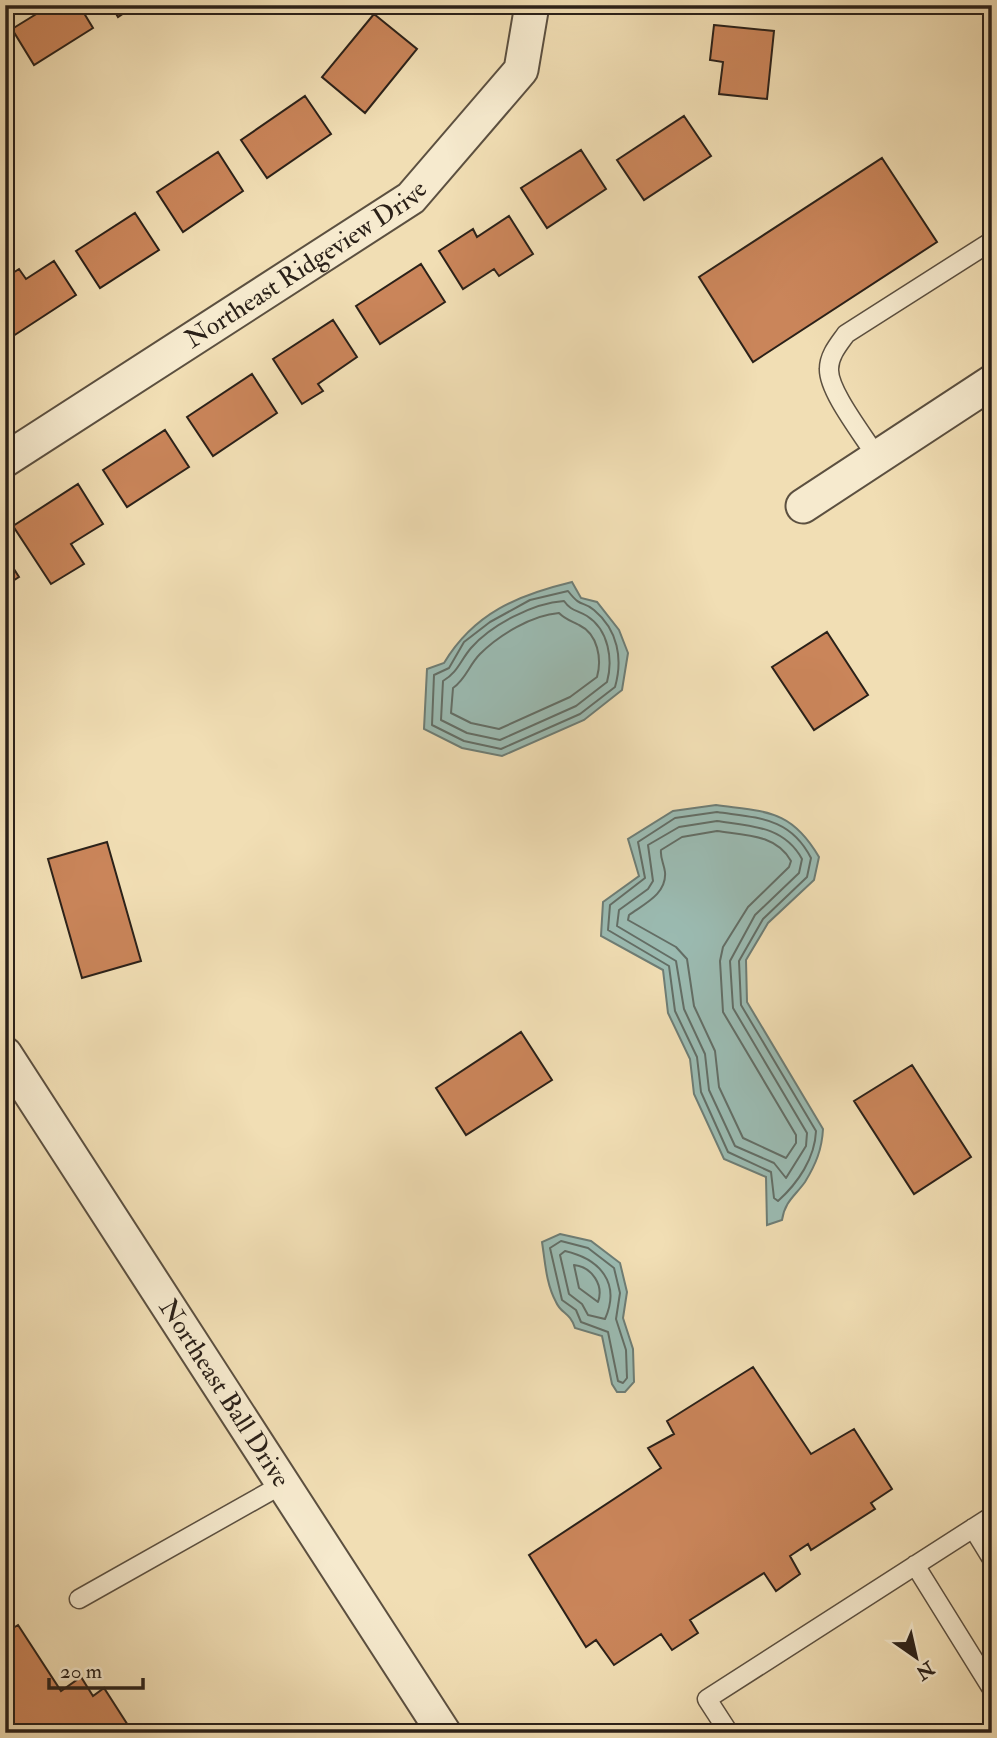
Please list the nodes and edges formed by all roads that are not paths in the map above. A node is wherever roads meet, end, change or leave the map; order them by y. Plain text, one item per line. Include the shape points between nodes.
1 (532, 5) edge
2 (992, 241) edge
3 (992, 382) edge
4 (876, 456) junction
5 (5, 460) edge
6 (803, 506) dead end
7 (5, 1054) edge
8 (283, 1484) junction
9 (992, 1516) edge
10 (973, 1528) junction
11 (992, 1559) edge
12 (915, 1565) junction
13 (79, 1599) dead end
14 (992, 1689) edge
15 (444, 1733) edge
16 (729, 1733) edge

1 - 5 street, Northeast Ridgeview Drive via 521,70 411,198
2 - 4 lane via 846,334 834,351 829,369 832,385
3 - 4 street
4 - 6 street
7 - 8 street, Northeast Ball Drive
8 - 13 lane
8 - 15 street, Northeast Ball Drive
9 - 10 lane
10 - 11 lane
10 - 12 lane
12 - 14 lane
12 - 16 lane via 707,1699

